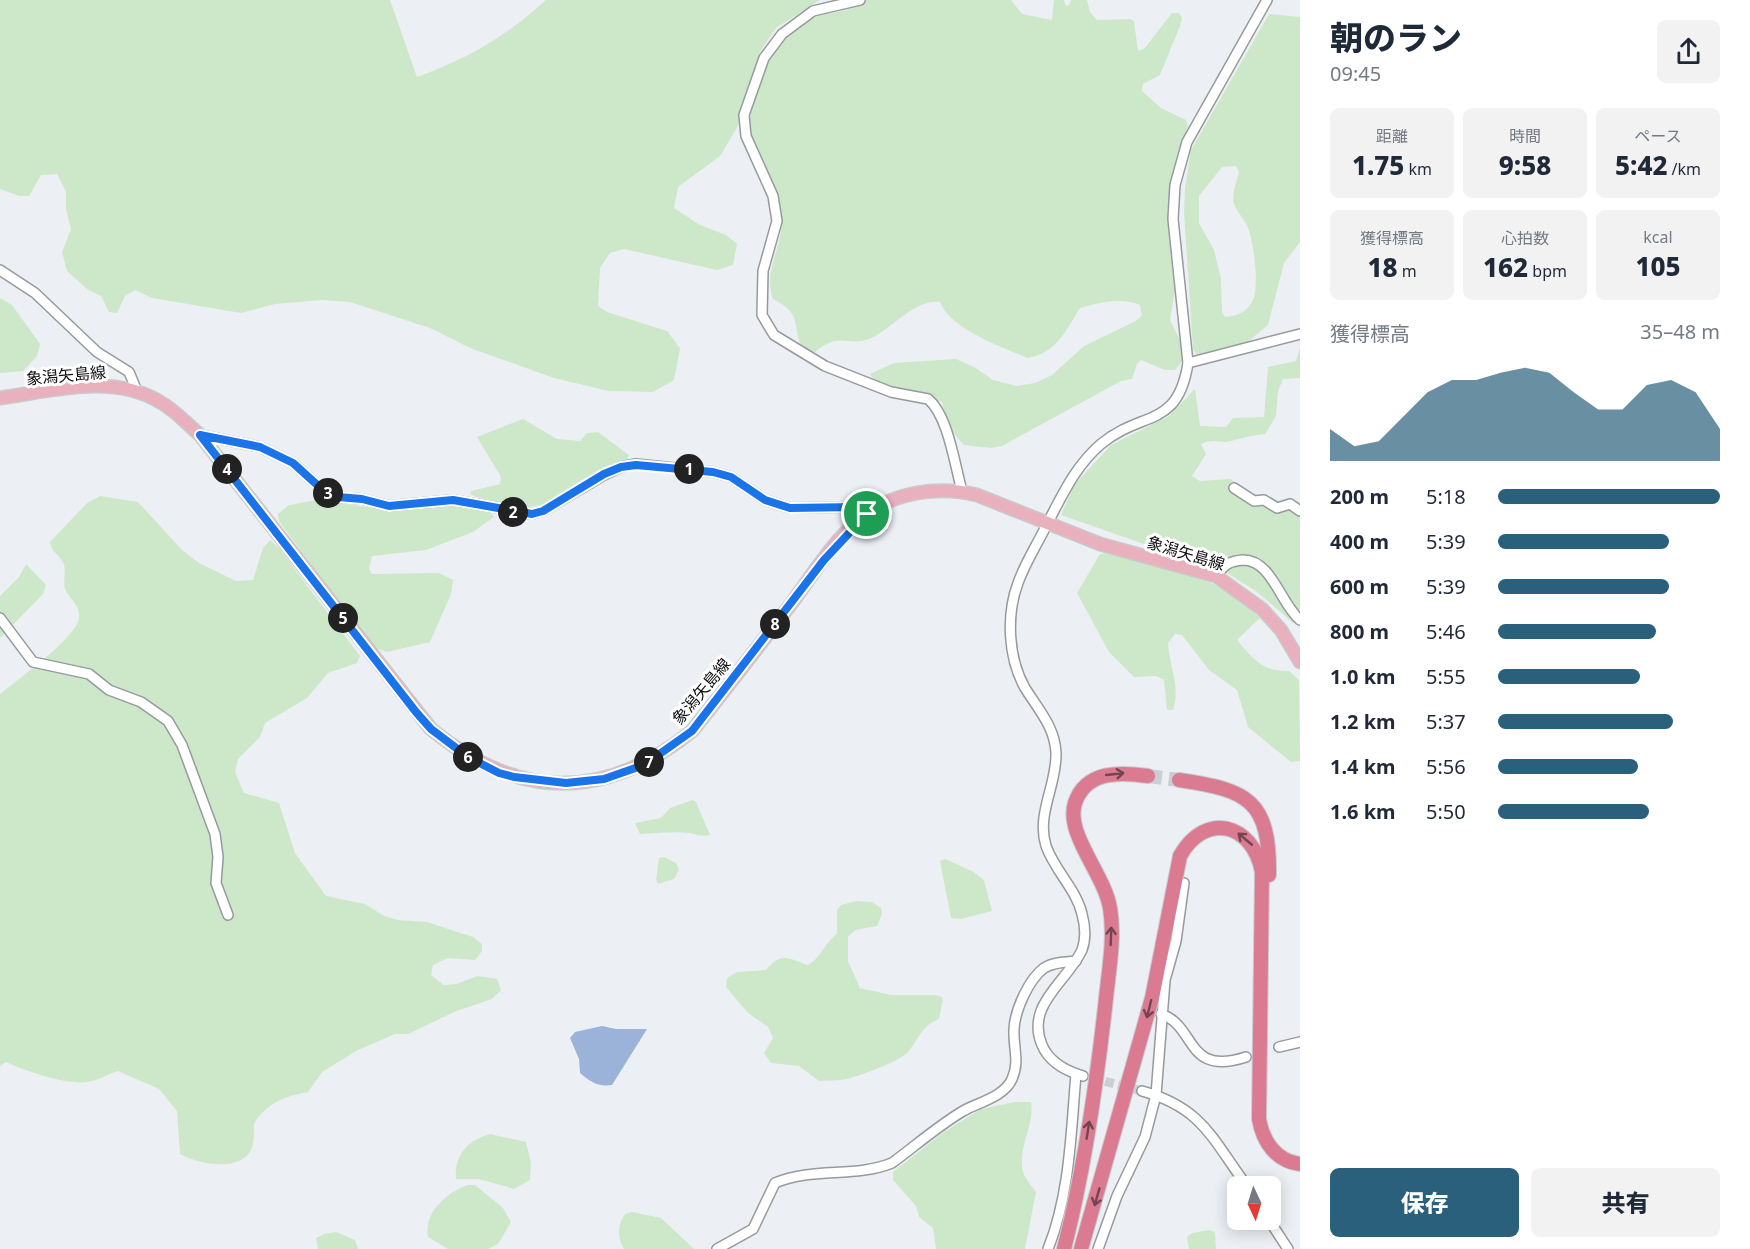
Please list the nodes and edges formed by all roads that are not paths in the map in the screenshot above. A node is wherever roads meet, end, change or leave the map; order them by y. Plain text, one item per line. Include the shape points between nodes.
1 (860, 0) edge
2 (1267, 0) edge
3 (0, 270) edge
4 (1300, 334) edge
5 (1188, 363) junction
6 (137, 391) junction
7 (0, 398) edge
8 (200, 435) junction
9 (1234, 488) dead end
10 (962, 491) junction
11 (1300, 511) edge
12 (867, 514) junction
13 (1047, 525) junction
14 (1216, 576) junction
15 (0, 618) edge
16 (1300, 620) edge
17 (1300, 662) edge
18 (1148, 776) tunnel mouth
19 (1179, 780) tunnel mouth
20 (1184, 883) dead end
21 (228, 915) dead end
22 (1076, 961) junction
23 (1161, 1014) junction
24 (1300, 1042) edge
25 (1279, 1047) dead end
26 (1246, 1057) dead end
27 (1142, 1091) tunnel mouth
28 (1156, 1095) junction
29 (1300, 1156) edge
30 (1300, 1164) edge
31 (1239, 1176) edge
32 (1276, 1230) edge
33 (717, 1249) edge
34 (1048, 1249) edge
35 (1065, 1249) edge
36 (1082, 1249) edge
37 (1098, 1249) edge
38 (1288, 1249) edge

1 - 10 street via 813,11 782,34 764,58 744,115 746,136 773,196 777,221 763,272 762,315 774,335 825,366 891,392 932,402 944,425
2 - 5 street via 1187,142 1179,165 1173,219
3 - 6 street via 35,293 97,352 129,372
4 - 5 street
5 - 13 street via 1185,385 1174,404 1102,443 1072,477
6 - 7 main road, 象潟矢島線 via 112,386 86,387
6 - 8 main road, 象潟矢島線 via 160,401
8 - 12 street via 260,447 293,463 325,492 389,506 453,500 532,514 604,474 636,465 731,477 765,500 790,508 857,507
8 - 12 main road, 象潟矢島線 via 431,729 486,767 531,779 566,783 604,779 644,765 668,750 692,731 824,560
9 - 11 street via 1254,501 1264,500 1277,508 1290,504
10 - 12 main road, 象潟矢島線 via 916,492 895,498
10 - 13 main road, 象潟矢島線 via 1003,504
13 - 14 main road, 象潟矢島線
13 - 22 street via 1018,582 1011,608 1011,634 1013,658 1023,685 1046,719 1056,752 1044,832 1047,847 1077,898 1083,916 1083,947
14 - 16 street via 1233,561 1249,560 1262,566
14 - 17 main road, 象潟矢島線 via 1262,609 1281,630
15 - 21 street via 33,662 89,674 109,690 141,702 168,721 182,745 215,834 216,883
35 -> 18 highway via 1092,1104 1112,930 1106,891 1077,834 1073,813 1080,793 1095,779 1115,773
19 - 29 highway via 1217,786 1243,796 1265,826 1269,872 1267,1119 1278,1146
20 - 23 street
22 - 33 street via 1043,969 1030,987 1016,1021 1017,1066 1011,1081 998,1094 962,1112 880,1168 806,1174 775,1183 753,1230
22 - 34 street via 1050,994 1037,1022 1038,1036 1051,1060 1080,1075 1063,1197
23 - 26 street via 1169,1016 1207,1059 1226,1062
23 - 28 street
24 - 25 street
27 - 28 street
28 - 31 street via 1191,1112
28 - 37 street via 1145,1137
30 -> 36 highway via 1287,1161 1271,1149 1259,1119 1260,859 1242,835 1233,830 1211,829 1192,838 1180,856 1149,1010
32 - 38 street

